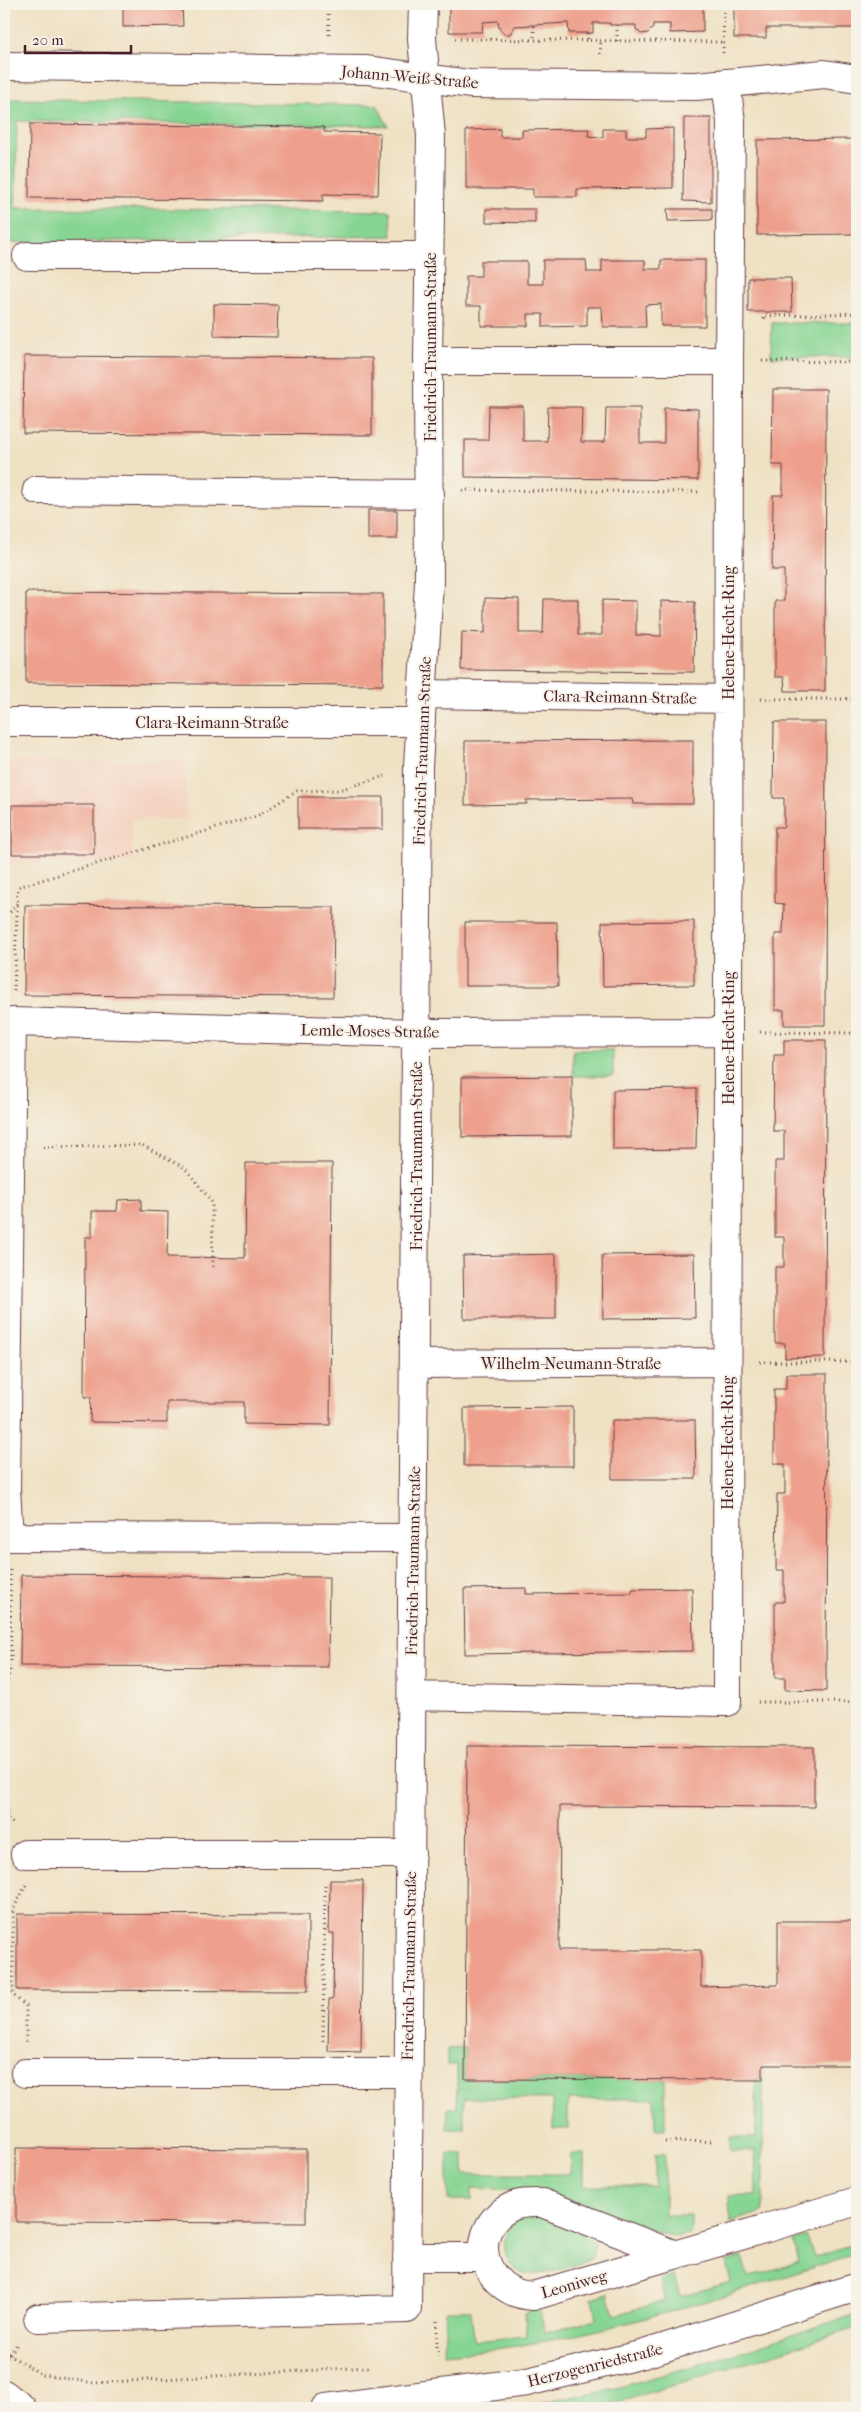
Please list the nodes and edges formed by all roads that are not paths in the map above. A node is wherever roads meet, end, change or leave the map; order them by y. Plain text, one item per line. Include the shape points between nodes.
1 (423, 4) edge
2 (4, 66) edge
3 (426, 78) junction
4 (857, 79) edge
5 (726, 83) junction
6 (27, 256) dead end
7 (430, 256) junction
8 (428, 360) junction
9 (729, 360) junction
10 (37, 490) dead end
11 (430, 492) junction
12 (423, 694) junction
13 (728, 699) junction
14 (4, 722) edge
15 (421, 722) junction
16 (728, 1032) junction
17 (417, 1033) junction
18 (727, 1362) junction
19 (415, 1364) junction
20 (413, 1538) junction
21 (412, 1696) junction
22 (25, 1854) road end
23 (411, 1854) junction
24 (25, 2073) road end
25 (408, 2073) junction
26 (857, 2201) edge
27 (674, 2254) junction
28 (484, 2256) junction
29 (407, 2257) junction
30 (857, 2286) edge
31 (38, 2318) dead end
32 (4, 2394) edge
33 (22, 2408) edge
34 (326, 2408) edge

1 - 3 street, Friedrich-Traumann-Straße
2 - 3 street, Johann-Weiß-Straße via 367,70
3 - 5 street, Johann-Weiß-Straße via 470,84 696,86
3 - 7 street, Friedrich-Traumann-Straße via 431,136
4 - 5 street, Johann-Weiß-Straße via 824,74
5 - 9 street, Helene-Hecht-Ring via 731,122
6 - 7 street
7 - 8 street, Friedrich-Traumann-Straße
8 - 9 street
8 - 11 street, Friedrich-Traumann-Straße
9 - 13 street, Helene-Hecht-Ring
10 - 11 street
11 - 12 street, Friedrich-Traumann-Straße via 430,583
12 - 13 street, Clara-Reimann-Straße
12 - 15 street, Friedrich-Traumann-Straße
13 - 16 street, Helene-Hecht-Ring
14 - 15 street, Clara-Reimann-Straße
15 - 17 street, Friedrich-Traumann-Straße
16 - 17 street, Lemle-Moses-Straße
16 - 18 street, Helene-Hecht-Ring
17 - 19 street, Friedrich-Traumann-Straße
17 - 20 street, Lemle-Moses-Straße via 12,1022 6,1489 9,1537
18 - 19 street, Wilhelm-Neumann-Straße
18 - 21 street, Helene-Hecht-Ring via 727,1702
19 - 20 street, Friedrich-Traumann-Straße
20 - 21 street, Friedrich-Traumann-Straße
21 - 23 street, Friedrich-Traumann-Straße
22 - 23 street
23 - 25 street, Friedrich-Traumann-Straße
24 - 25 street
25 - 29 street, Friedrich-Traumann-Straße
26 - 27 street, Leoniweg via 712,2246
27 - 28 street, Leoniweg via 534,2296 520,2295 499,2284
27 - 28 street via 542,2203 526,2203 511,2207 498,2216 490,2227
28 - 29 street
29 - 31 street, Friedrich-Traumann-Straße via 407,2310
30 - 34 street, Herzogenriedstraße via 644,2354 527,2382
32 - 33 street

